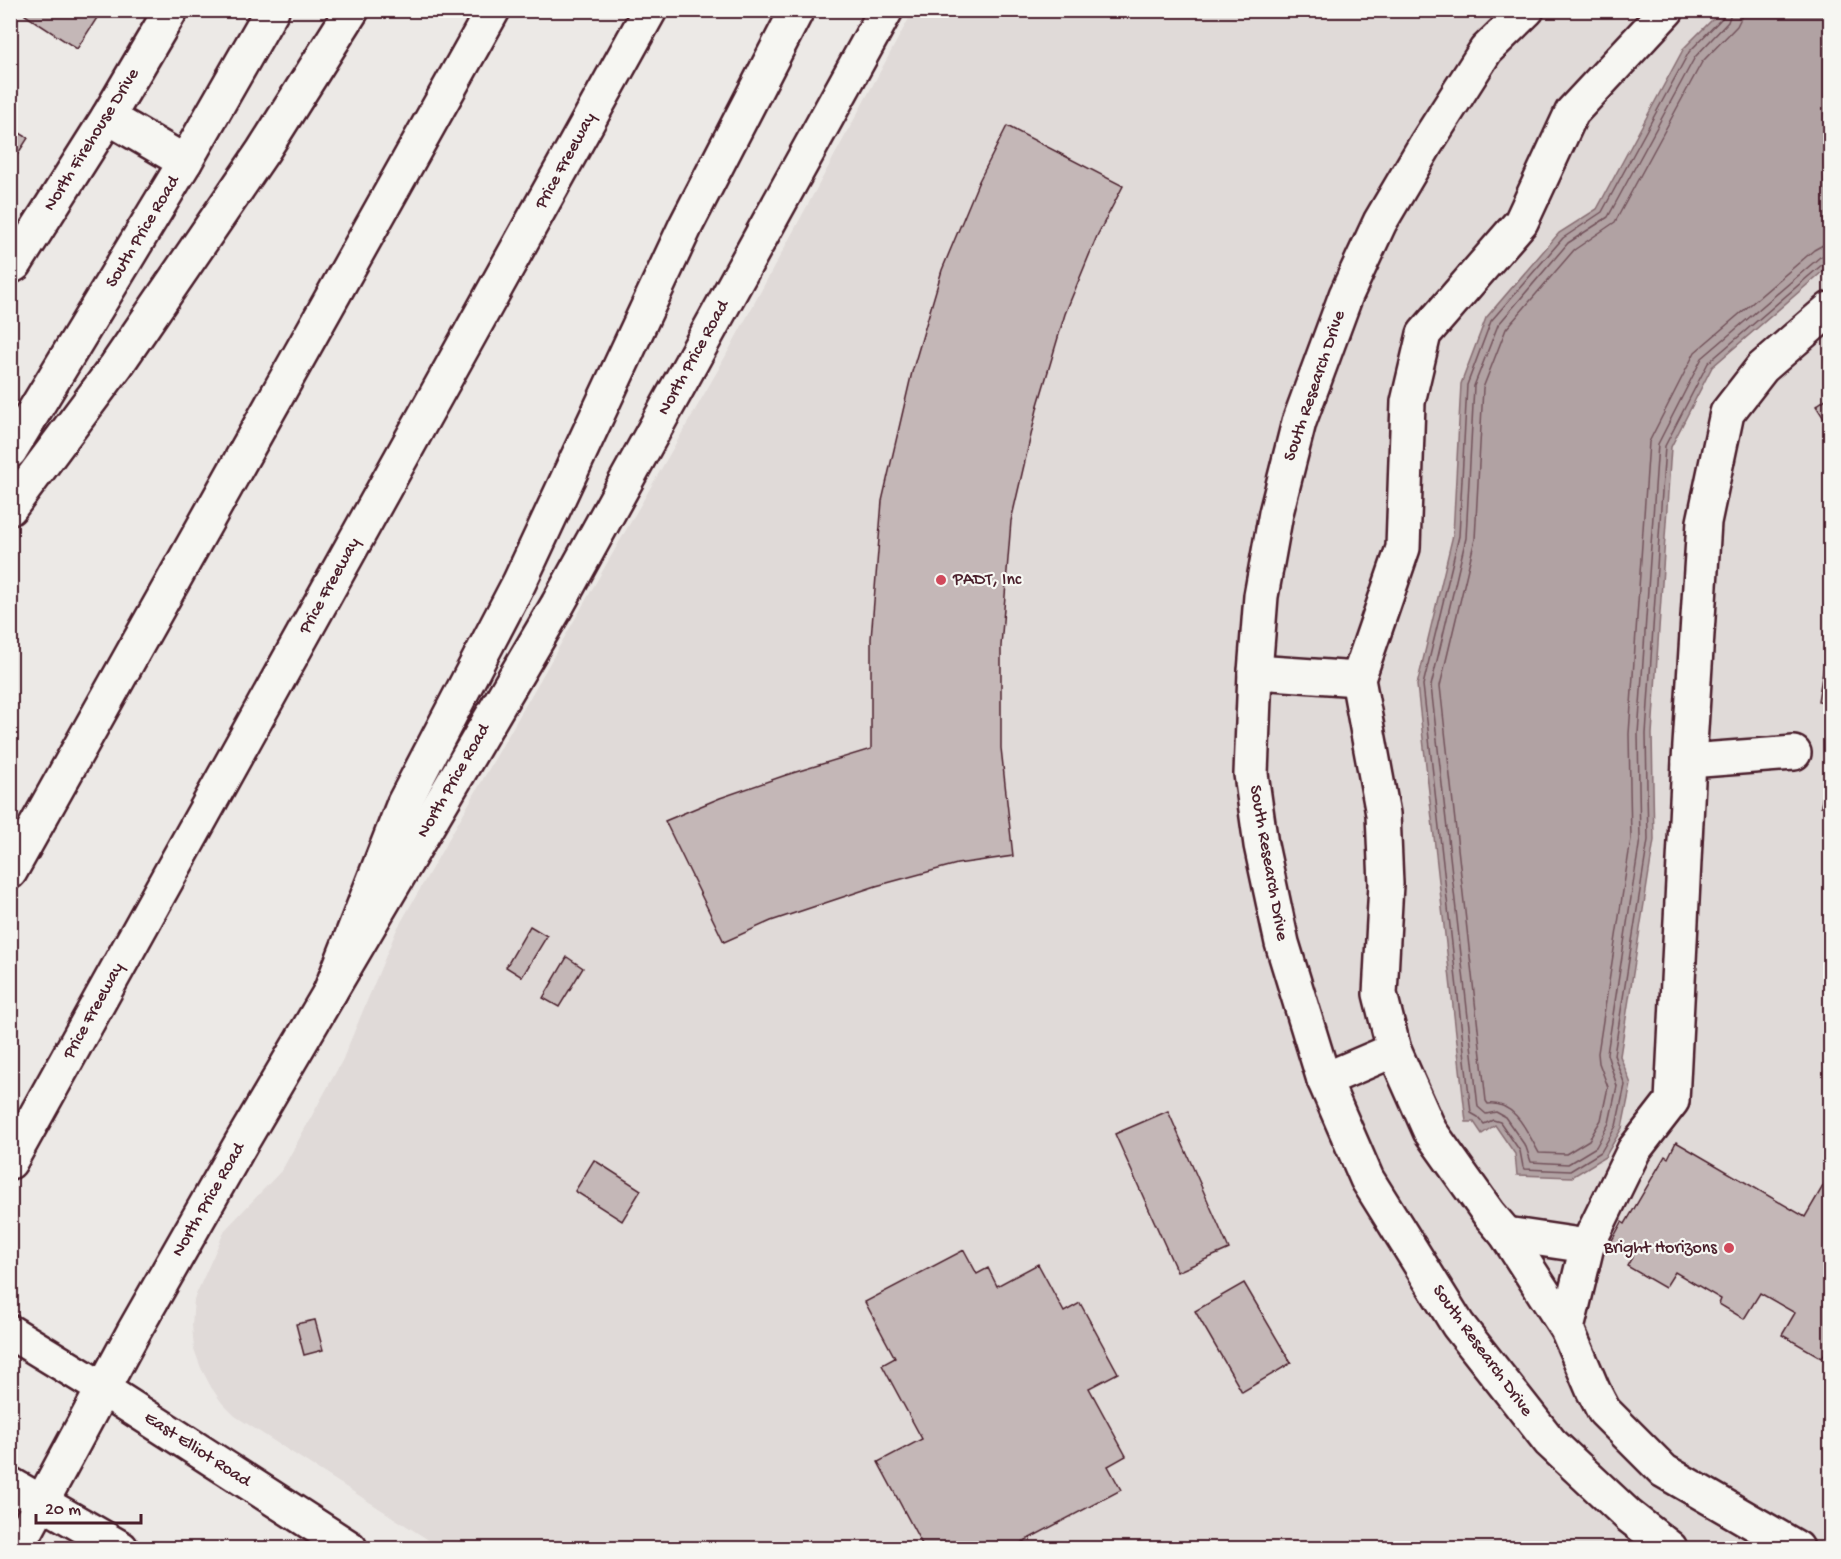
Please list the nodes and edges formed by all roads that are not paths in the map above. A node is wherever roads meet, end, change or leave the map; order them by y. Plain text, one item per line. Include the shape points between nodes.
1 (171, 10) edge
2 (272, 10) edge
3 (352, 10) edge
4 (493, 10) edge
5 (650, 10) edge
6 (797, 10) edge
7 (886, 10) edge
8 (1527, 10) edge
9 (1667, 10) edge
10 (108, 117) junction
11 (185, 162) junction
12 (10, 267) edge
13 (1830, 309) edge
14 (10, 451) edge
15 (10, 508) edge
16 (1256, 672) junction
17 (1358, 679) junction
18 (1794, 753) dead end
19 (1689, 760) junction
20 (10, 872) edge
21 (330, 992) junction
22 (1394, 1050) junction
23 (1324, 1080) junction
24 (10, 1162) edge
25 (1506, 1234) junction
26 (1587, 1246) junction
27 (1567, 1329) junction
28 (10, 1332) edge
29 (103, 1389) junction
30 (10, 1484) edge
31 (42, 1503) junction
32 (17, 1548) edge
33 (121, 1548) edge
34 (350, 1548) edge
35 (1670, 1548) edge
36 (1797, 1548) edge

1 - 10 main road, North Firehouse Drive
2 - 11 main road, South Price Road
3 - 15 main road via 123,357
4 - 20 main road
5 - 24 main road, Price Freeway
6 - 21 main road via 686,225 519,583 404,803
7 - 21 main road, North Price Road via 558,604
8 - 16 main road, South Research Drive via 1486,50 1432,135 1380,222 1346,295 1299,422 1276,513 1261,596
9 - 17 main road via 1572,112 1521,222 1424,334 1408,402 1403,548
10 - 11 main road
10 - 12 main road, North Firehouse Drive
11 - 14 main road, South Price Road
13 - 19 main road via 1762,368 1727,413 1704,522
16 - 17 main road
16 - 23 main road, South Research Drive via 1251,774 1262,845 1281,943
17 - 22 main road via 1383,814 1386,884 1380,994
18 - 19 main road
19 - 26 main road via 1672,1101 1634,1150
21 - 29 main road, North Price Road
22 - 23 main road
22 - 25 main road via 1430,1131
23 - 35 main road, South Research Drive via 1367,1179 1458,1325 1550,1442
25 - 26 main road
25 - 27 main road
26 - 27 main road
27 - 36 main road via 1604,1411 1664,1471
28 - 29 main road, East Elliot Road
29 - 31 main road, North Price Road
29 - 34 main road, East Elliot Road
30 - 31 main road
31 - 32 main road, North Price Road
31 - 33 main road

